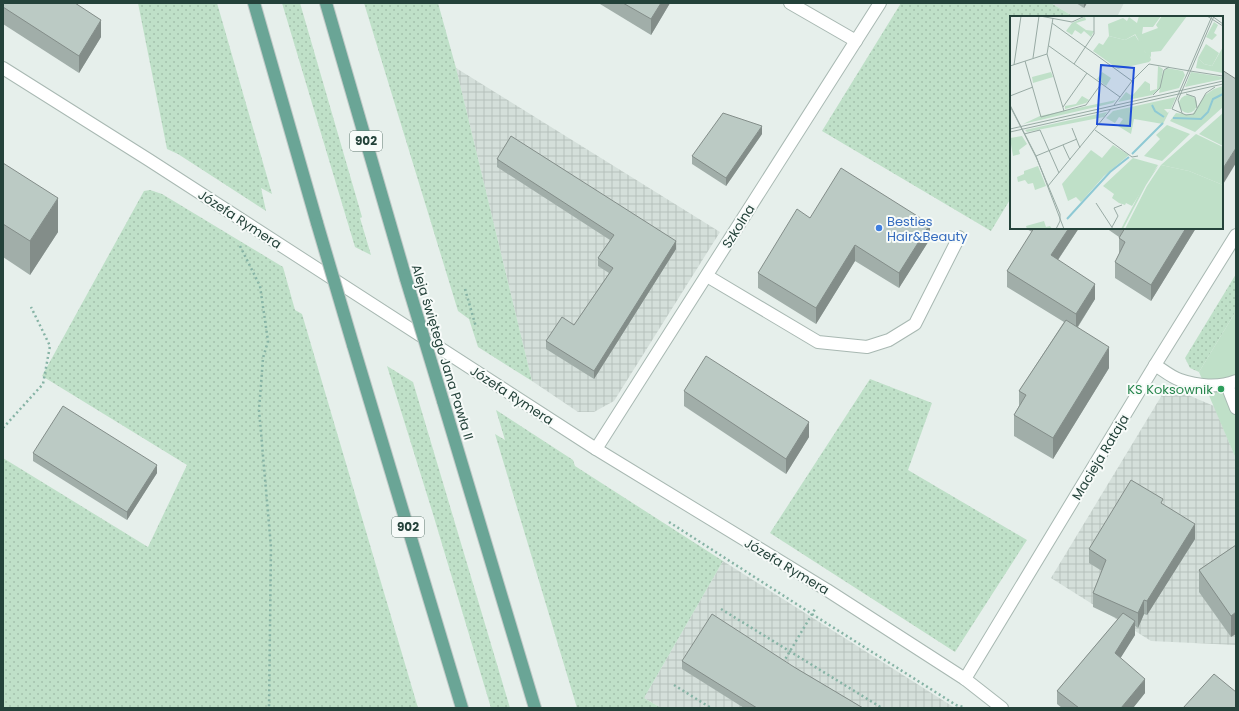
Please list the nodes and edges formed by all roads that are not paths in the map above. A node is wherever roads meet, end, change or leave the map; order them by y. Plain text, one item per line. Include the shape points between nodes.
1 (254, 3) edge
2 (326, 3) edge
3 (790, 3) edge
4 (880, 3) edge
5 (856, 41) junction
6 (3, 68) edge
7 (1236, 235) edge
8 (959, 237) dead end
9 (707, 276) junction
10 (1155, 365) junction
11 (1232, 383) edge
12 (1236, 408) edge
13 (596, 449) junction
14 (965, 680) junction
15 (462, 708) edge
16 (535, 708) edge
17 (1002, 708) edge

1 - 15 main road, 902, bridge
2 - 16 main road, Aleja świętego Jana Pawła II / 902, bridge
3 - 5 street
4 - 5 street, Szkolna
5 - 9 street, Szkolna
6 - 13 street, Józefa Rymera
7 - 10 street, Macieja Rataja
8 - 9 street via 915,324 889,340 867,347 818,342
9 - 13 street, Szkolna
10 - 11 street via 1179,380 1206,386
10 - 14 street, Macieja Rataja
11 - 12 street
13 - 14 street, Józefa Rymera via 827,590
14 - 17 street, Józefa Rymera

